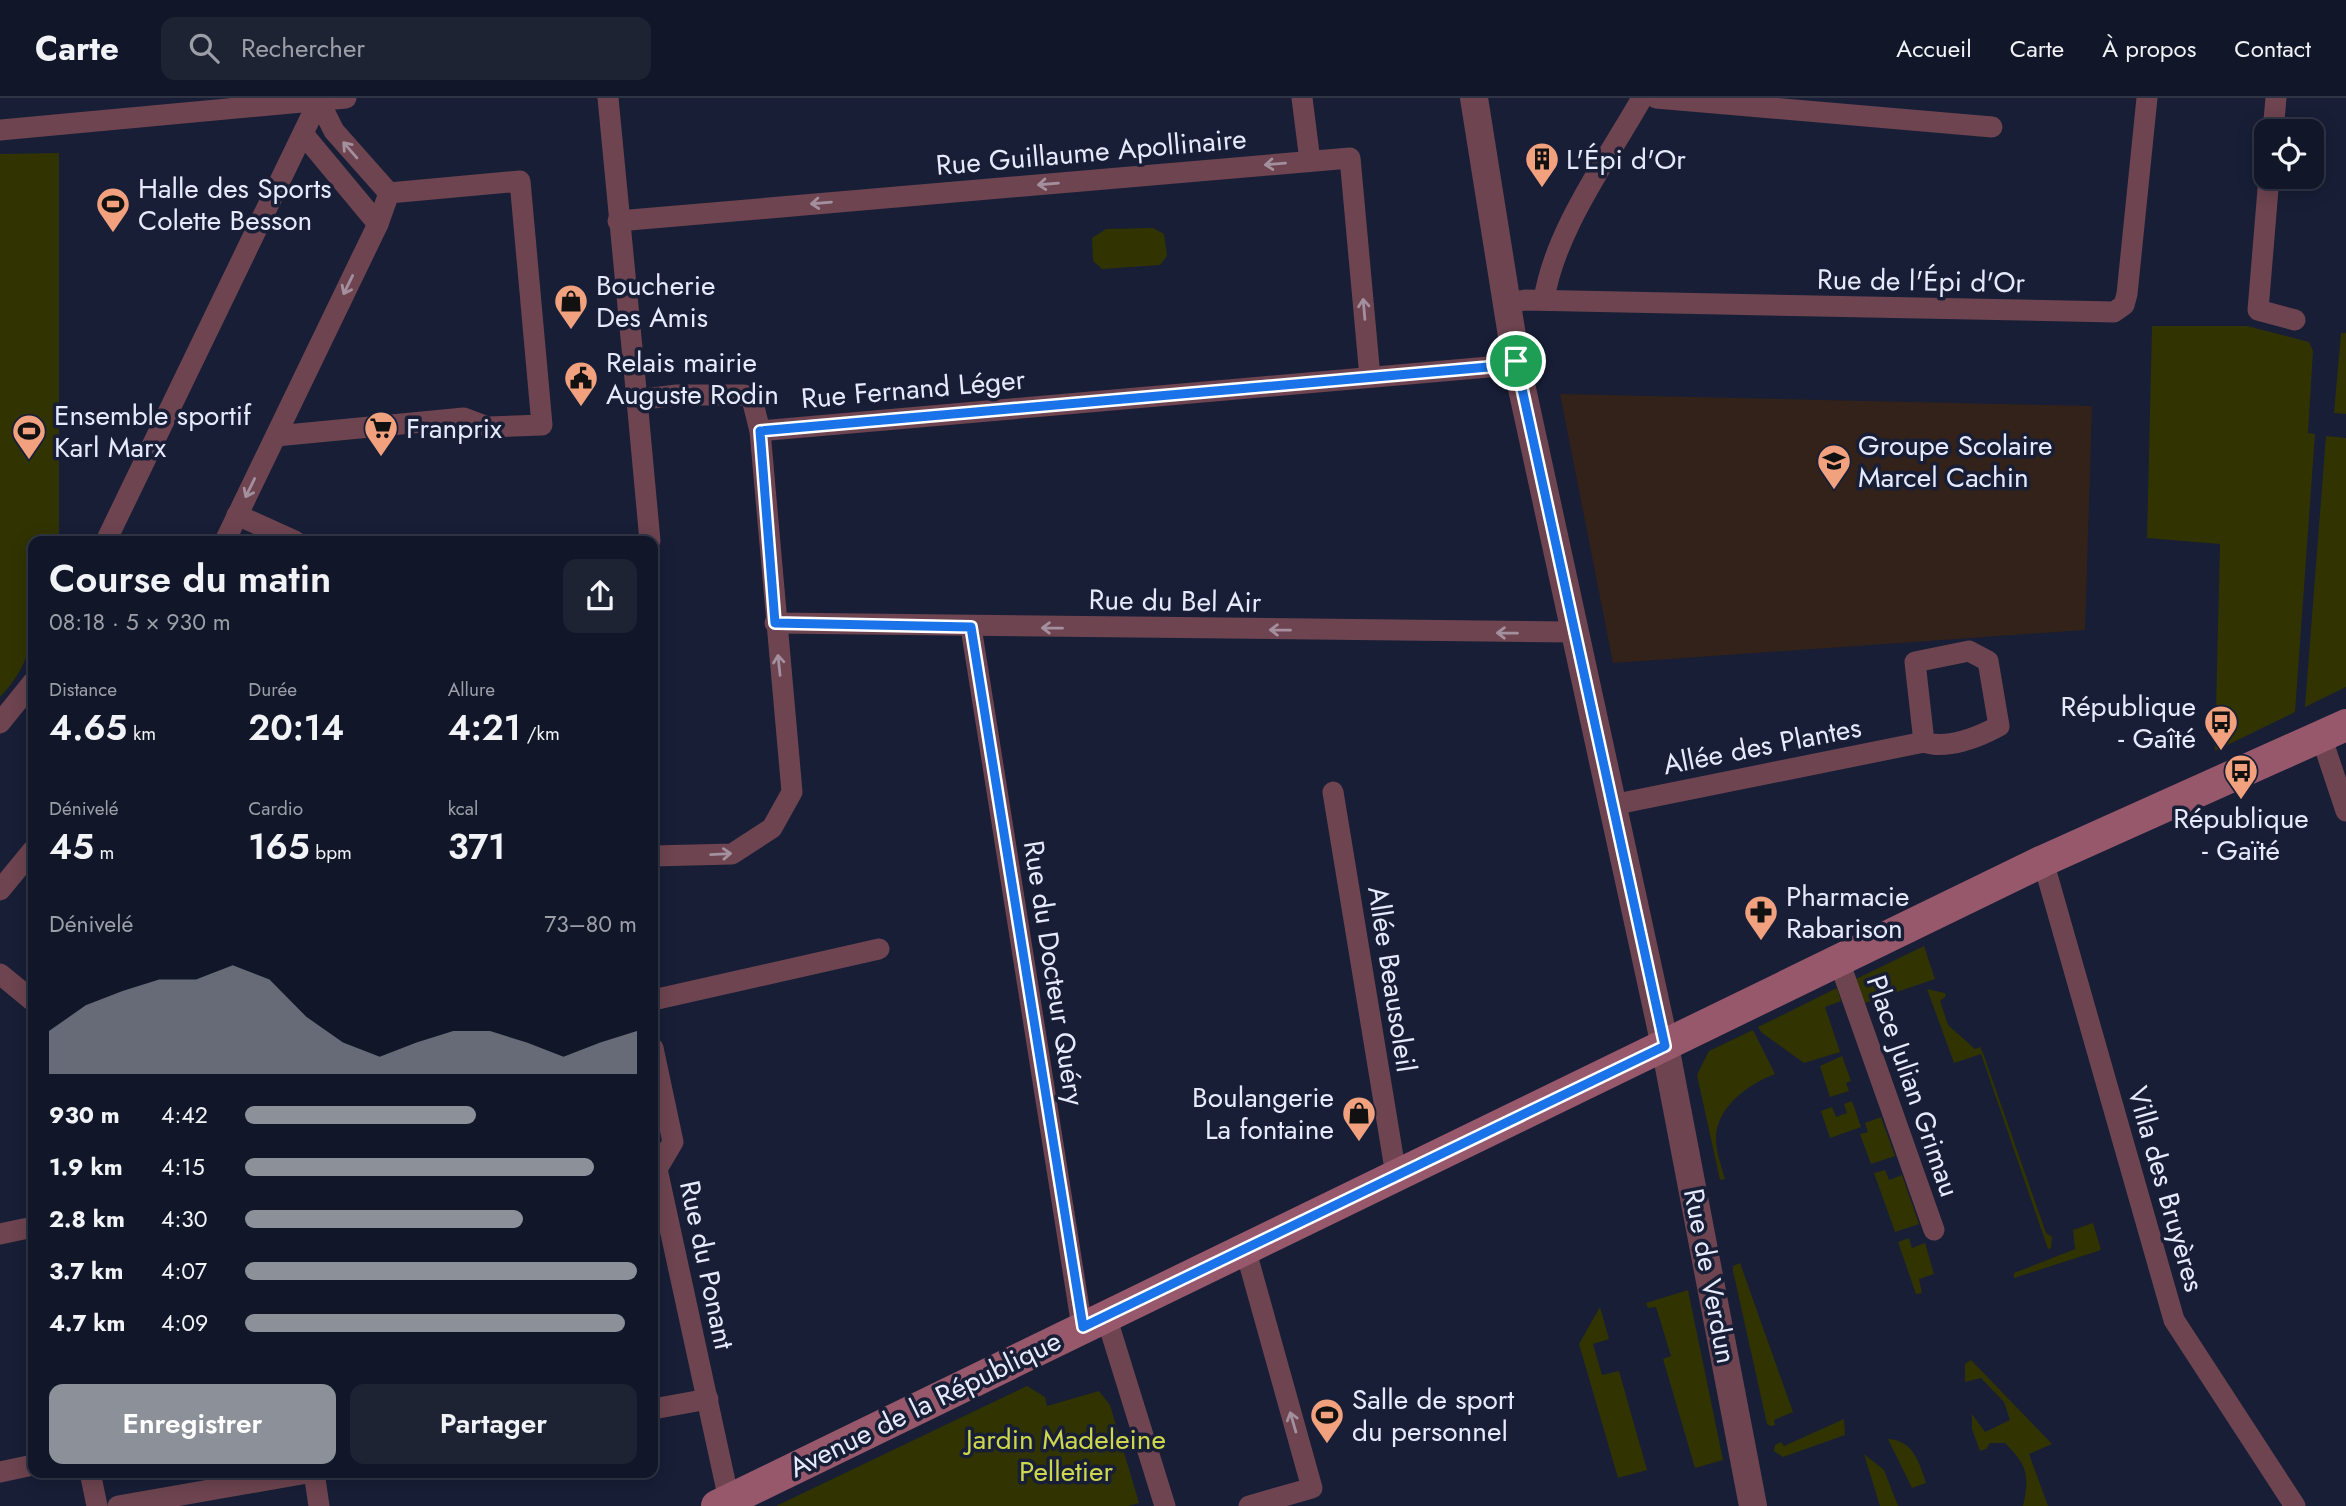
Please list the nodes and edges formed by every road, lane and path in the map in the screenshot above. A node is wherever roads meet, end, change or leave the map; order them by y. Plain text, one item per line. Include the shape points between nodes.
1 (346, 98) edge
2 (608, 98) edge
3 (1302, 98) edge
4 (1474, 98) edge
5 (1642, 98) edge
6 (1656, 98) edge
7 (2147, 98) edge
8 (2276, 98) edge
9 (320, 99) edge
10 (2274, 119) edge
11 (1992, 127) dead end
12 (0, 131) edge
13 (304, 135) junction
14 (1310, 162) junction
15 (2268, 189) edge
16 (389, 193) junction
17 (618, 221) junction
18 (378, 224) junction
19 (1544, 300) junction
20 (1506, 303) junction
21 (2295, 320) dead end
22 (1516, 361) junction
23 (1370, 377) junction
24 (637, 400) junction
25 (760, 431) junction
26 (276, 436) junction
27 (237, 515) junction
28 (108, 536) edge
29 (227, 536) edge
30 (284, 536) edge
31 (650, 536) edge
32 (775, 623) junction
33 (971, 627) junction
34 (1576, 632) junction
35 (28, 688) edge
36 (0, 723) edge
37 (2334, 730) edge
38 (1924, 742) junction
39 (1333, 792) dead end
40 (1612, 805) junction
41 (2346, 811) edge
42 (28, 855) edge
43 (658, 856) edge
44 (2043, 861) junction
45 (0, 890) edge
46 (879, 949) dead end
47 (1839, 961) junction
48 (0, 974) edge
49 (28, 997) edge
50 (658, 999) edge
51 (1665, 1046) junction
52 (658, 1072) edge
53 (658, 1167) edge
54 (1396, 1175) junction
55 (658, 1183) edge
56 (28, 1228) edge
57 (1934, 1230) dead end
58 (0, 1234) edge
59 (662, 1240) edge
60 (1245, 1248) junction
61 (1094, 1322) junction
62 (708, 1399) junction
63 (658, 1408) edge
64 (28, 1466) edge
65 (0, 1472) edge
66 (91, 1478) edge
67 (254, 1478) edge
68 (315, 1478) edge
69 (723, 1503) edge
70 (97, 1506) edge
71 (118, 1506) edge
72 (319, 1506) edge
73 (1165, 1506) edge
74 (1249, 1506) edge
75 (1753, 1506) edge
76 (2295, 1506) edge

1 - 9 street
2 - 17 street
3 - 14 street
4 - 20 street, Rue de Verdun
5 - 19 street via 1576,214 1548,274
6 - 11 street
7 - 19 street, Rue de l'Épi d'Or via 2127,294 2124,305 2114,312
8 - 10 street
9 - 12 street
9 - 13 street
16 -> 9 street via 334,131
13 - 18 street
13 - 28 street
14 -> 17 street, Rue Guillaume Apollinaire
23 -> 14 street, Rue Guillaume Apollinaire via 1350,158
15 - 21 street via 2258,310
16 - 18 street
16 - 26 street via 520,181 542,425 488,427 464,418
17 - 24 street
18 -> 26 street
19 - 20 street, Rue de l'Épi d'Or
20 - 22 street, Rue de Verdun
22 - 23 street, Rue Fernand Léger
22 - 34 street, Rue de Verdun
23 - 25 street, Rue Fernand Léger
24 - 25 street via 744,395 752,399
24 - 31 street
25 - 32 street
26 -> 27 street
27 - 29 street
27 - 30 street
32 - 33 street, Rue du Bel Air
43 -> 32 street via 732,854 772,828 792,792
34 -> 33 street, Rue du Bel Air
33 - 61 street, Rue du Docteur Quéry
34 - 40 street, Rue de Verdun
35 - 36 street
37 - 41 street
37 - 44 main road, Avenue de la République
38 - 38 street, Allée des Plantes via 1915,662 1969,651 1987,662 1999,726 1979,737 1933,745
38 - 40 street, Allée des Plantes
39 - 54 street, Allée Beausoleil
40 - 51 street, Rue de Verdun
42 - 45 street
44 - 47 main road, Avenue de la République
44 - 76 street, Villa des Bruyères via 2174,1320
46 - 50 street
47 - 51 main road, Avenue de la République
47 - 57 street, Place Julian Grimau
48 - 49 street
51 - 54 main road, Avenue de la République
51 - 75 street, Rue de Verdun
52 - 53 street, Rue du Ponant via 673,1142
54 - 60 main road, Avenue de la République
55 - 59 street, Rue du Ponant
56 - 58 street
59 - 62 street, Rue du Ponant
60 - 61 main road, Avenue de la République
74 -> 60 street via 1312,1488
61 - 69 main road, Avenue de la République
61 - 73 street, Rue du Docteur Quéry
62 - 63 street
62 - 69 street, Rue du Ponant
64 - 65 street
66 - 70 street
67 - 71 street
68 - 72 street

